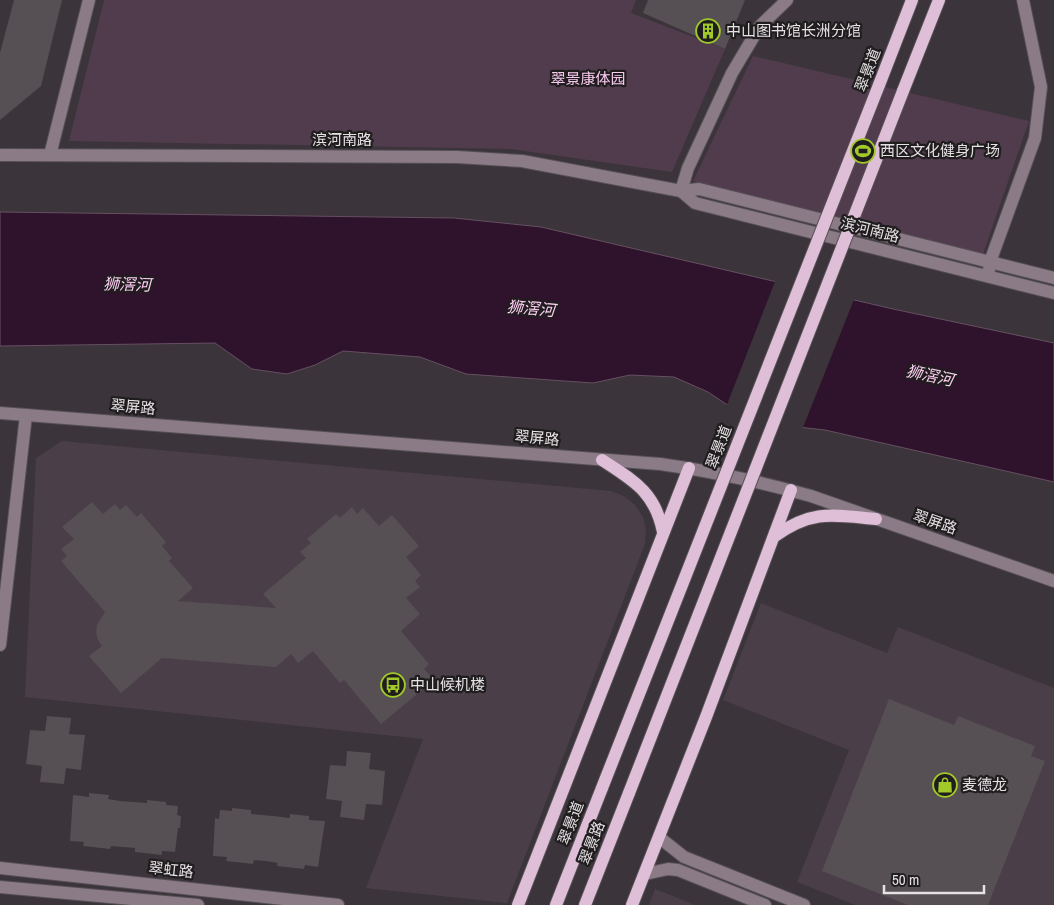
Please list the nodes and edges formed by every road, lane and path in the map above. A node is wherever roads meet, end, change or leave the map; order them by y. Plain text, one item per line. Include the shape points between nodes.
1 (89, 0) edge
2 (786, 0) edge
3 (912, 0) edge
4 (939, 0) edge
5 (1023, 0) edge
6 (0, 155) edge
7 (50, 155) junction
8 (682, 191) junction
9 (990, 262) junction
10 (989, 277) junction
11 (1054, 278) edge
12 (1054, 293) edge
13 (0, 412) edge
14 (26, 415) junction
15 (602, 460) junction
16 (689, 468) junction
17 (791, 490) junction
18 (876, 519) junction
19 (663, 532) junction
20 (775, 536) junction
21 (1054, 581) edge
22 (0, 645) edge
23 (660, 838) junction
24 (0, 868) edge
25 (645, 874) junction
26 (0, 887) edge
27 (555, 903) edge
28 (198, 905) edge
29 (338, 905) edge
30 (518, 905) edge
31 (586, 905) edge
32 (632, 905) edge
33 (765, 905) edge
34 (804, 905) edge

1 - 7 street
2 - 8 street via 760,26 732,73 688,168
3 - 27 main road, 翠景道, bridge
4 - 31 main road, 翠景路, bridge
5 - 9 street via 1041,86 1035,138
6 - 7 street, 滨河南路
7 - 8 street, 滨河南路 via 457,157 522,161
8 - 9 street, 滨河南路 via 699,189
8 - 10 street, 滨河南路 via 694,203
9 - 10 street
9 - 11 street, 滨河南路
10 - 12 street, 滨河南路
13 - 14 street, 翠屏路
14 - 15 street, 翠屏路
14 - 22 street
15 - 16 street, 翠屏路
15 - 19 main road via 642,488 656,508
16 - 17 street, 翠屏路
16 - 19 main road
17 - 18 street, 翠屏路
17 - 20 main road
18 - 20 main road via 832,514 817,516 802,520
18 - 21 street, 翠屏路
19 - 30 main road
20 - 23 main road
23 - 25 main road
23 - 34 street via 684,857
24 - 29 street, 翠虹路
25 - 32 main road
25 - 33 street via 678,870
26 - 28 street

